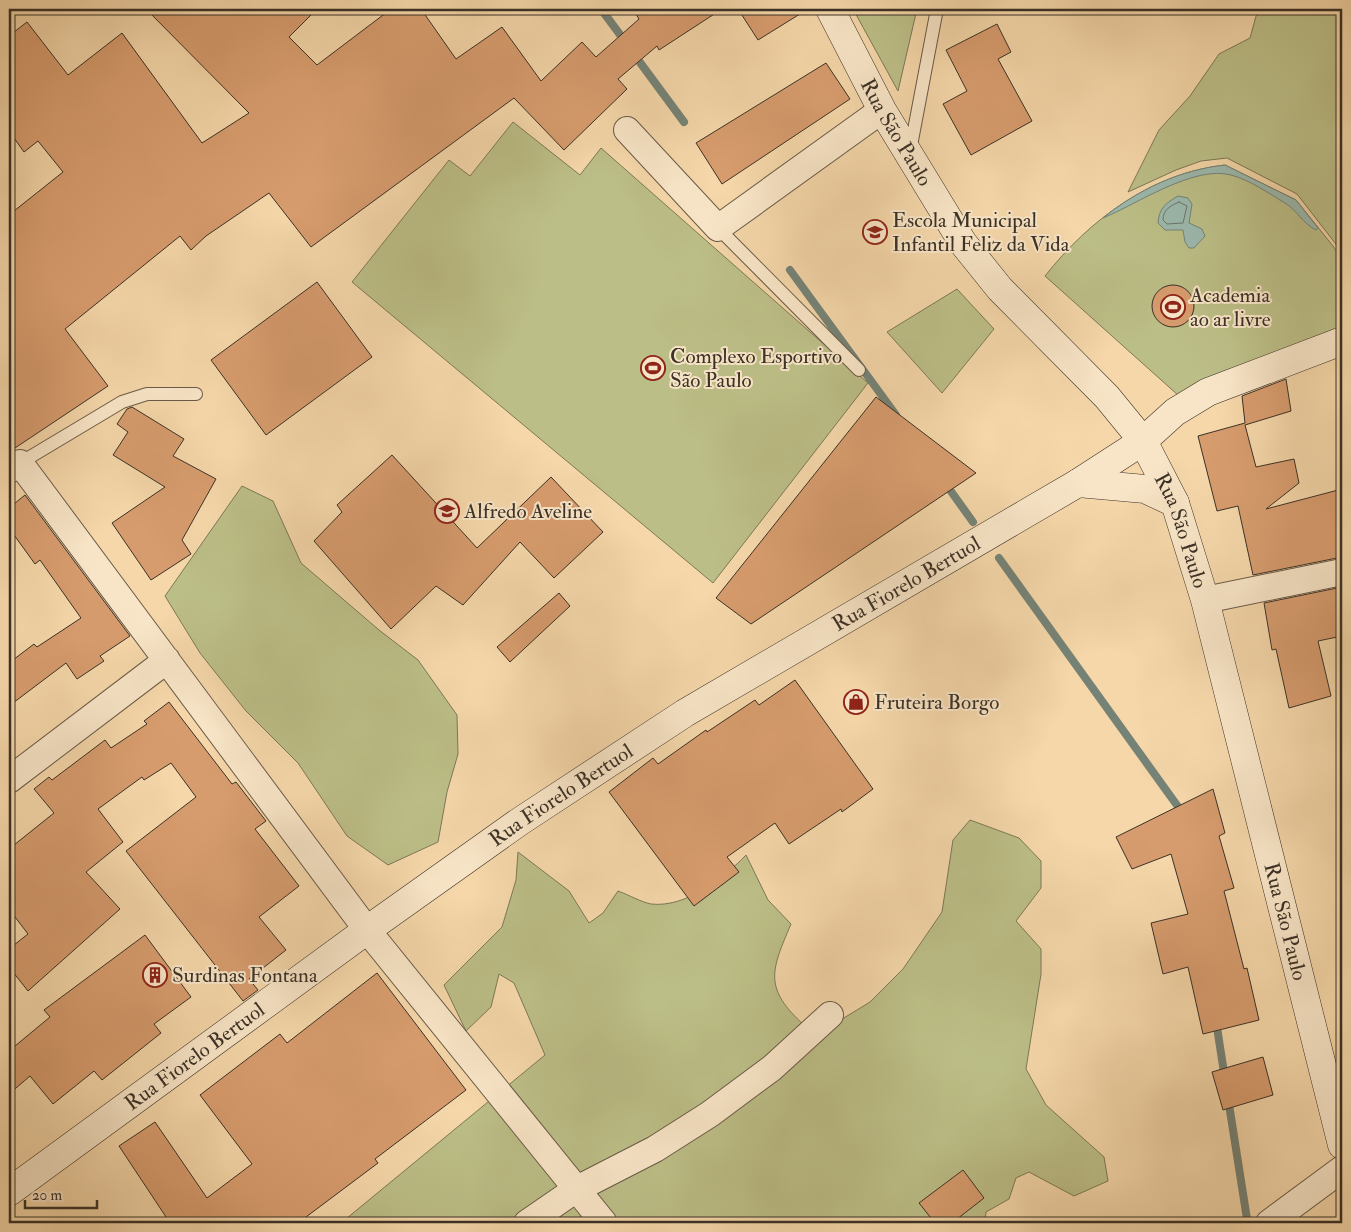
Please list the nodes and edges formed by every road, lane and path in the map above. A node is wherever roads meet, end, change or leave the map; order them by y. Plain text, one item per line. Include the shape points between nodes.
1 (830, 9) edge
2 (937, 9) edge
3 (882, 110) junction
4 (627, 130) dead end
5 (909, 156) junction
6 (718, 228) junction
7 (1342, 341) edge
8 (859, 370) dead end
9 (196, 394) dead end
10 (1143, 441) junction
11 (14, 466) edge
12 (1078, 483) junction
13 (1175, 503) junction
14 (1342, 572) edge
15 (1205, 600) junction
16 (167, 660) junction
17 (9, 780) edge
18 (367, 930) junction
19 (830, 1015) dead end
20 (1342, 1146) edge
21 (1342, 1169) edge
22 (575, 1190) junction
23 (9, 1192) edge
24 (527, 1223) edge
25 (604, 1223) edge
26 (1269, 1223) edge

1 - 3 main road, Rua São Paulo
2 - 5 lane
3 - 5 main road, Rua São Paulo
3 - 6 street
4 - 6 street
5 - 10 main road, Rua São Paulo via 963,243 1000,289 1107,397
6 - 8 lane
7 - 10 main road, Rua Fiorelo Bertuol via 1208,392 1175,412
9 - 11 lane via 147,394 122,402
10 - 12 main road, Rua Fiorelo Bertuol
10 - 13 main road, Rua São Paulo
11 - 16 street
12 - 13 main road via 1146,489
12 - 18 main road, Rua Fiorelo Bertuol via 686,713 520,822
13 - 15 main road, Rua São Paulo
14 - 15 street
15 - 20 main road, Rua São Paulo
16 - 17 street
16 - 18 street
18 - 22 street
18 - 23 main road, Rua Fiorelo Bertuol
19 - 22 street via 772,1068 710,1114 655,1149
21 - 26 street
22 - 24 street
22 - 25 street

